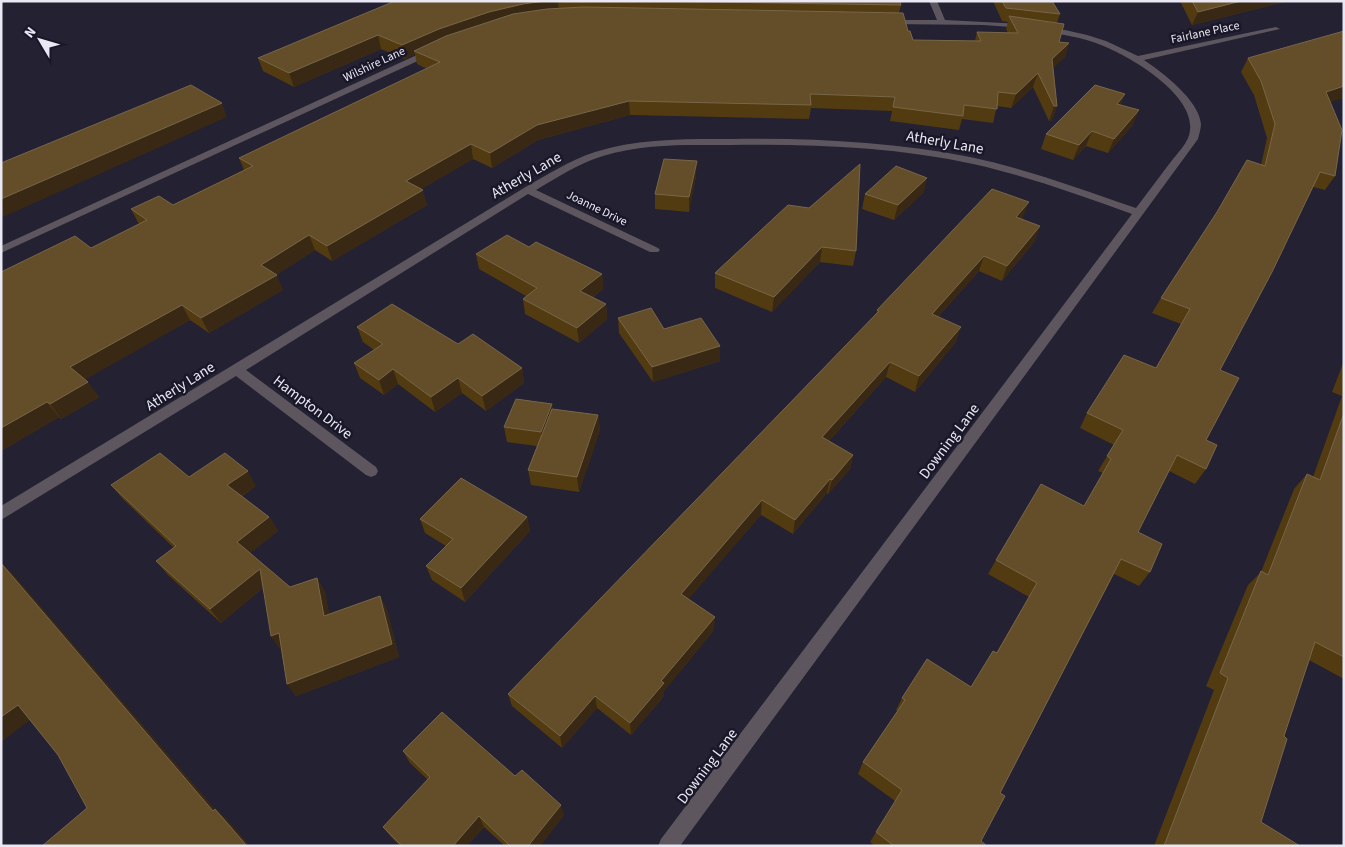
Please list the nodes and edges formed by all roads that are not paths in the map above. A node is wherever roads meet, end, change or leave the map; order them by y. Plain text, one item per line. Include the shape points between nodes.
1 (934, 1) edge
2 (883, 22) edge
3 (942, 23) junction
4 (1276, 29) dead end
5 (445, 46) edge
6 (1138, 59) junction
7 (528, 190) junction
8 (1139, 213) junction
9 (1, 250) edge
10 (654, 250) dead end
11 (236, 369) junction
12 (371, 471) dead end
13 (1, 514) edge
14 (676, 843) edge

1 - 3 street
2 - 3 street
3 - 6 street via 1050,29 1109,44
4 - 6 street, Fairlane Place
5 - 9 street, Wilshire Lane
6 - 8 street, Downing Lane via 1176,90 1196,122 1193,139
7 - 8 street, Atherly Lane via 578,161 600,153 670,143 785,141 885,147 948,156 1008,169
7 - 10 street, Joanne Drive
7 - 11 street, Atherly Lane
8 - 14 street, Downing Lane
11 - 12 street, Hampton Drive
11 - 13 street, Atherly Lane

